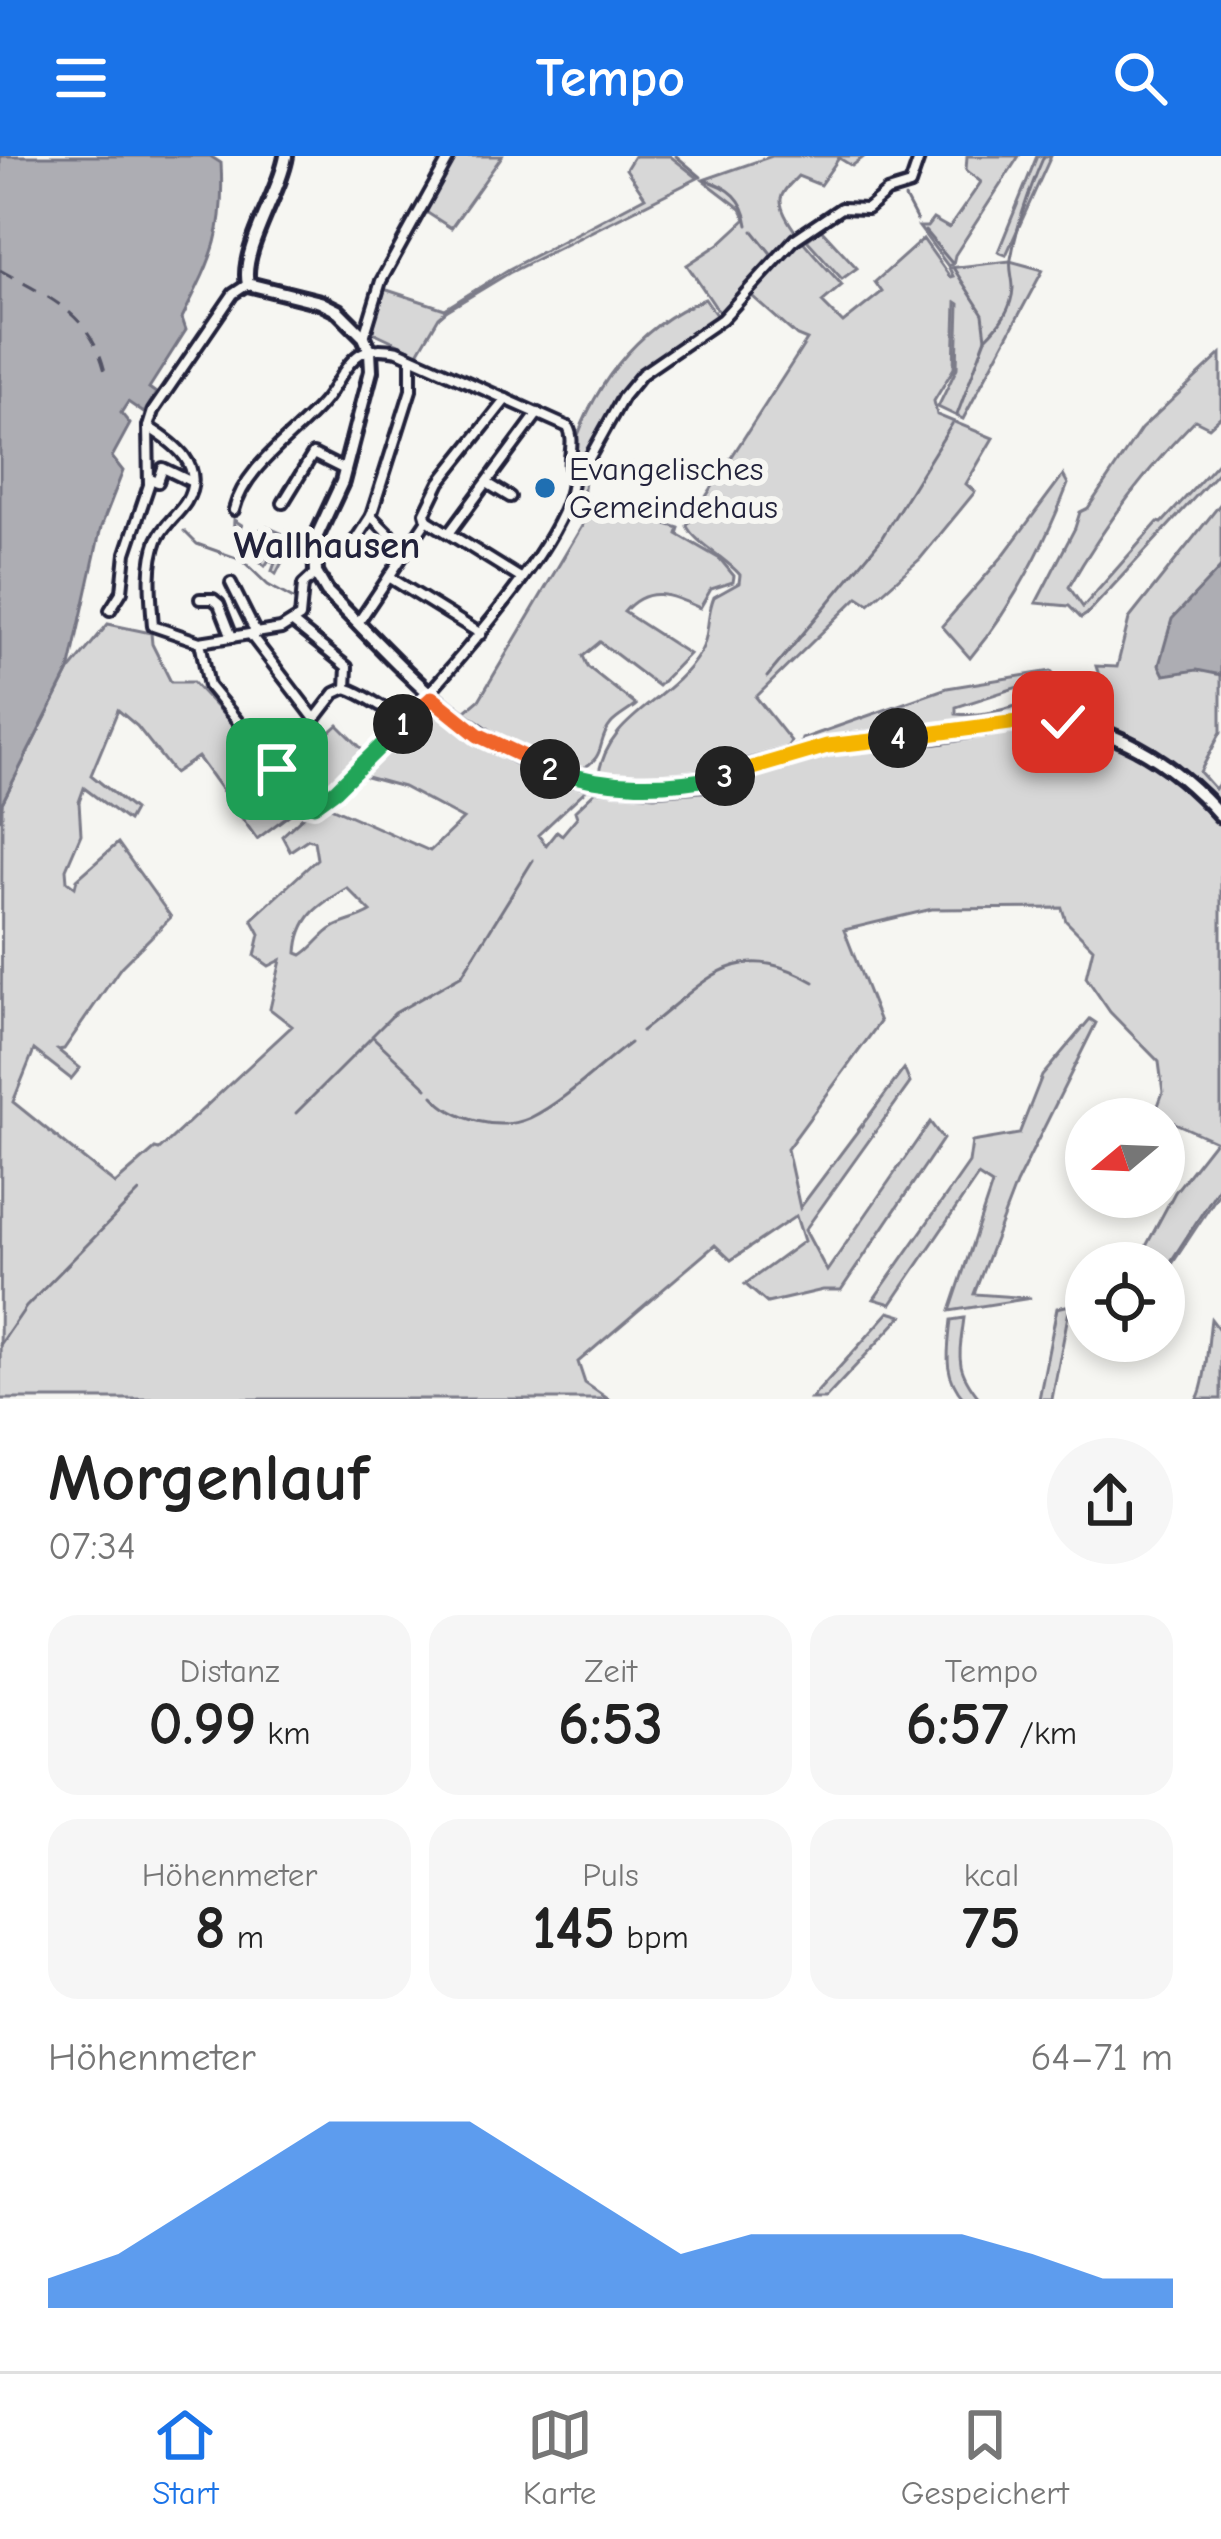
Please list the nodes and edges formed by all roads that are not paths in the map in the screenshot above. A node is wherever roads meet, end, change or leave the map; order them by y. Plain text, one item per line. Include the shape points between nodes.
1 (286, 156) edge
2 (450, 156) edge
3 (920, 156) edge
4 (248, 284) junction
5 (364, 337) junction
6 (370, 351) junction
7 (411, 360) junction
8 (506, 399) junction
9 (538, 413) junction
10 (148, 427) junction
11 (346, 470) junction
12 (150, 479) junction
13 (572, 479) junction
14 (190, 481) junction
15 (487, 483) junction
16 (510, 497) dead end
17 (283, 502) dead end
18 (234, 510) dead end
19 (371, 516) junction
20 (427, 520) junction
21 (450, 532) junction
22 (406, 551) junction
23 (347, 553) dead end
24 (316, 573) junction
25 (388, 578) junction
26 (523, 579) junction
27 (231, 583) dead end
28 (200, 599) dead end
29 (110, 610) dead end
30 (358, 622) junction
31 (294, 624) junction
32 (253, 633) junction
33 (482, 634) junction
34 (232, 637) junction
35 (200, 642) junction
36 (346, 688) junction
37 (433, 699) junction
38 (408, 717) junction
39 (1221, 816) edge

1 - 4 main road via 247,263
2 - 5 street via 381,281
3 - 13 street via 910,184 867,209 841,208 795,239 722,319 642,374
4 - 5 main road via 320,302
4 - 10 street via 233,294
5 - 6 main road
6 - 7 street via 393,349
6 - 11 main road
6 - 18 street via 269,456
7 - 8 street
7 - 19 street via 411,390
8 - 9 street
8 - 20 street via 440,482
9 - 13 street via 568,427
9 - 15 street
10 - 12 street
10 - 14 street via 190,461
11 - 17 street via 314,454
11 - 24 main road via 315,540
12 - 14 street via 158,482 163,468
12 - 29 street
13 - 26 street
14 - 35 street via 189,496 155,545 151,600 153,626
15 - 16 street
15 - 21 street
19 - 22 street
19 - 23 street
20 - 21 street
20 - 22 street
21 - 26 street
22 - 25 street
24 - 30 main road
24 - 31 street via 303,585
25 - 30 street
25 - 33 street
26 - 33 street
27 - 32 street
28 - 34 street via 219,604
30 - 37 main road
31 - 32 street
31 - 36 street via 347,667
32 - 34 street
32 - 36 street via 315,719
33 - 37 street
34 - 35 street
35 - 38 street via 209,686 307,807 336,790
36 - 38 street
37 - 38 street
37 - 39 main road via 478,735 535,764 653,786 732,775 827,746 1063,722 1136,747

